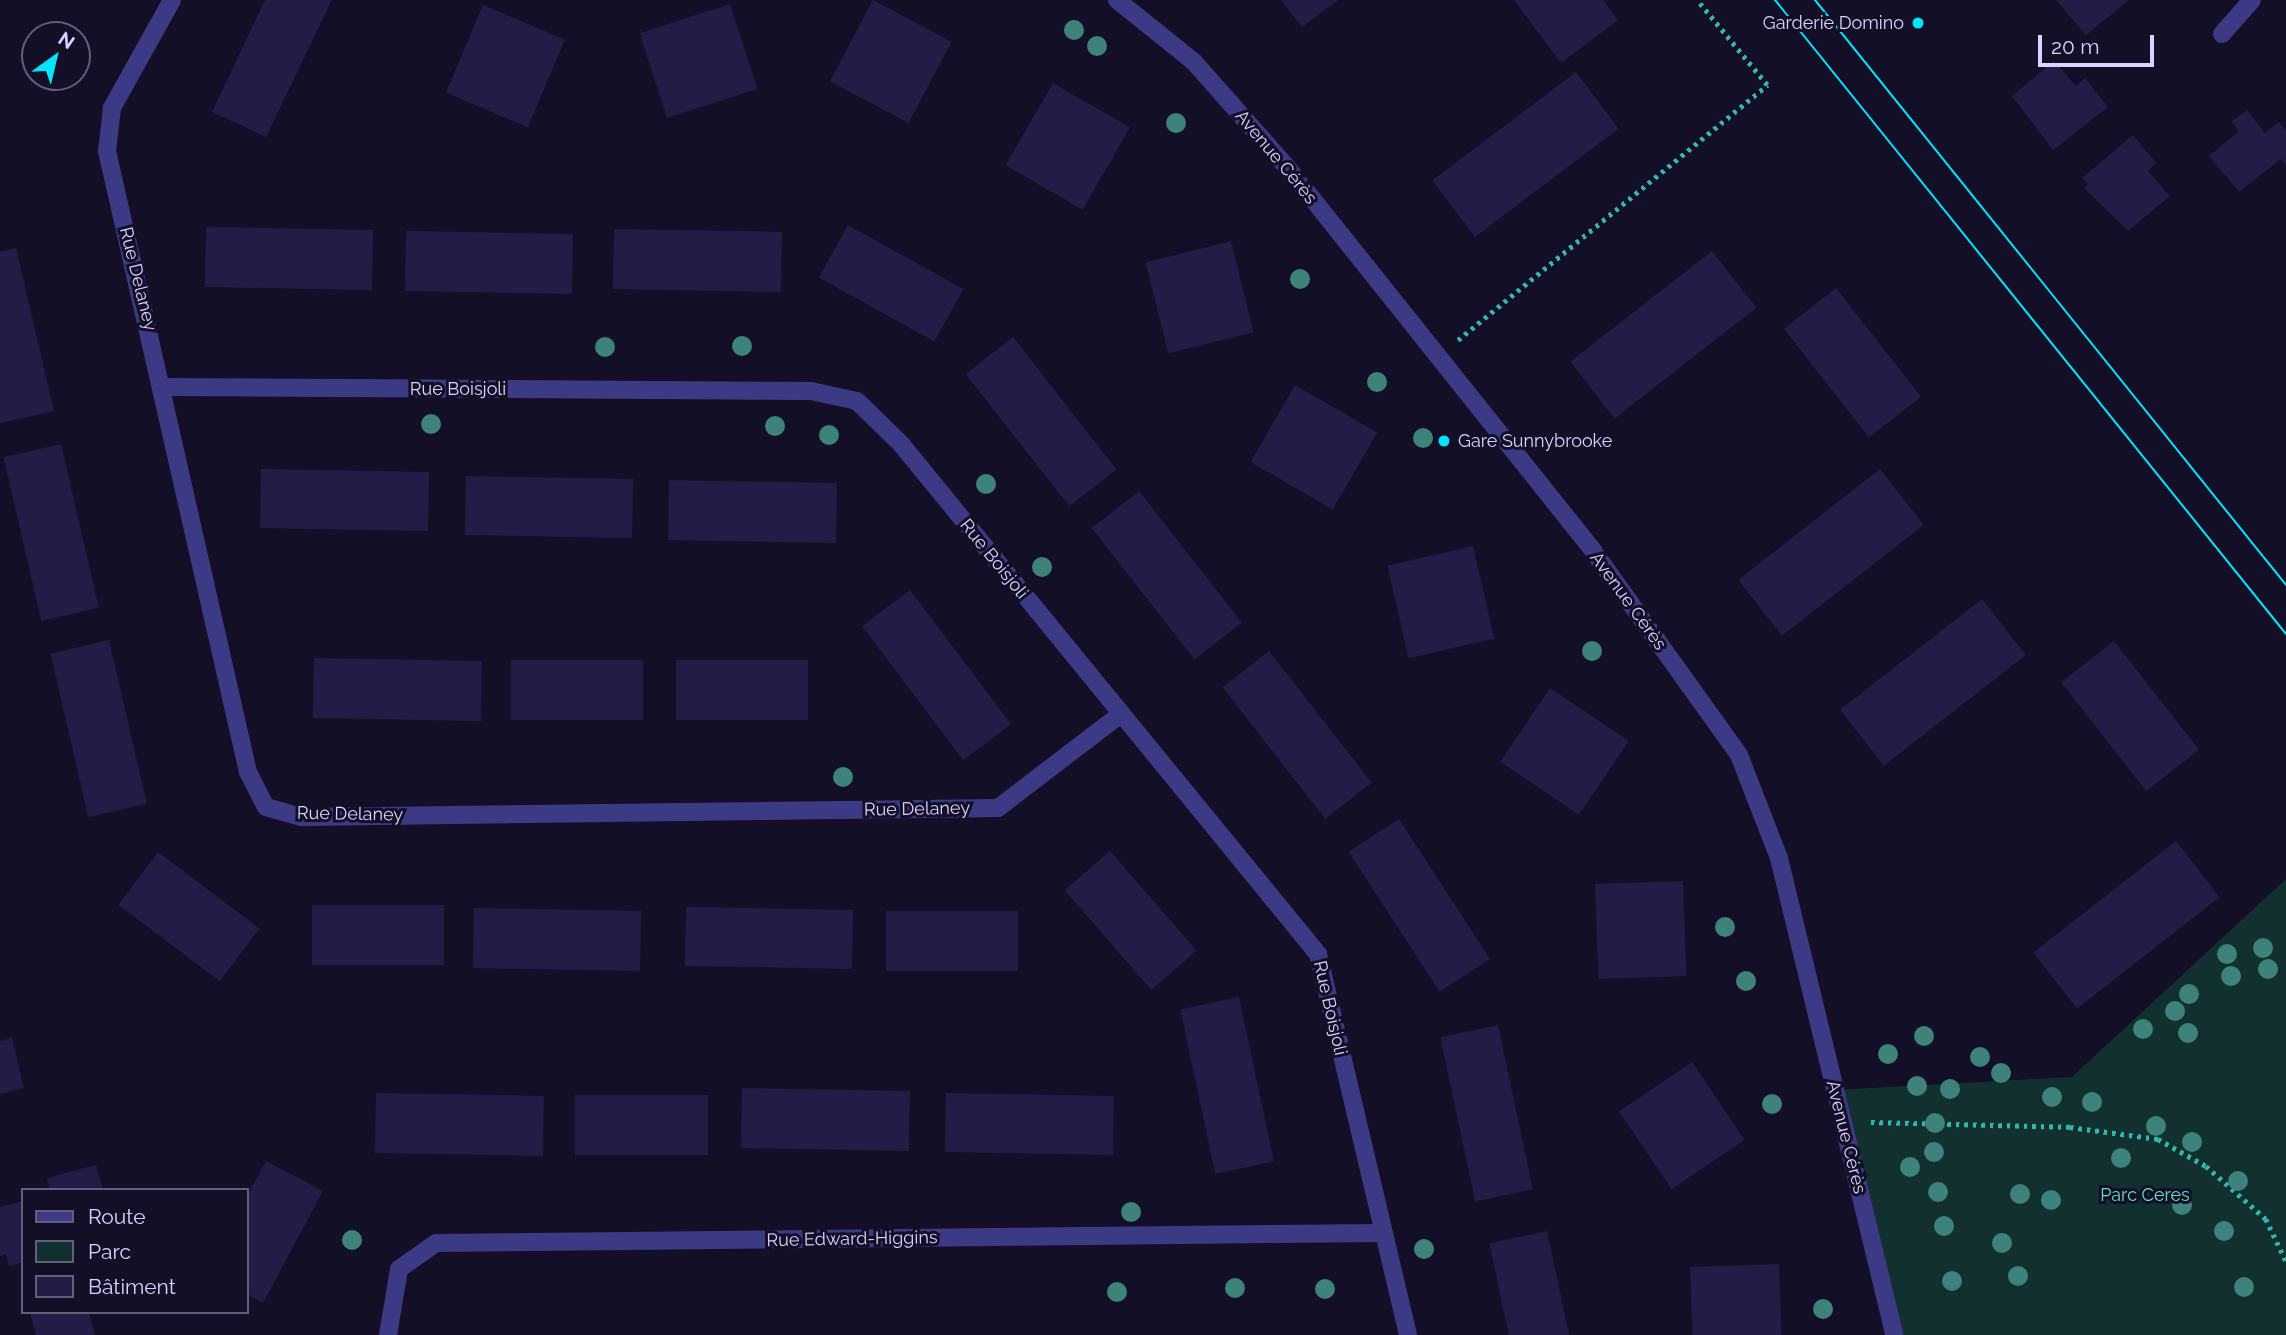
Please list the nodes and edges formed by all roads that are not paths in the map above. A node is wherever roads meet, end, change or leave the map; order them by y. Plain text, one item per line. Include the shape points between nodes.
1 (172, 0) edge
2 (1117, 0) edge
3 (2252, 0) edge
4 (2222, 34) dead end
5 (164, 387) junction
6 (1121, 714) junction
7 (1381, 1233) junction
8 (388, 1335) edge
9 (1408, 1335) edge
10 (1894, 1335) edge

1 - 5 street, Rue Delaney via 112,108 107,151
2 - 10 street, Avenue Cérès via 1194,62 1287,167 1593,551 1739,755 1779,858
3 - 4 street
5 - 6 street, Rue Boisjoli via 811,391 857,401 901,444
5 - 6 street, Rue Delaney via 248,772 266,807 302,817 998,808
6 - 7 street, Rue Boisjoli via 1318,954
7 - 8 street, Rue Edward-Higgins via 436,1243 399,1269
7 - 9 street, Rue Boisjoli

